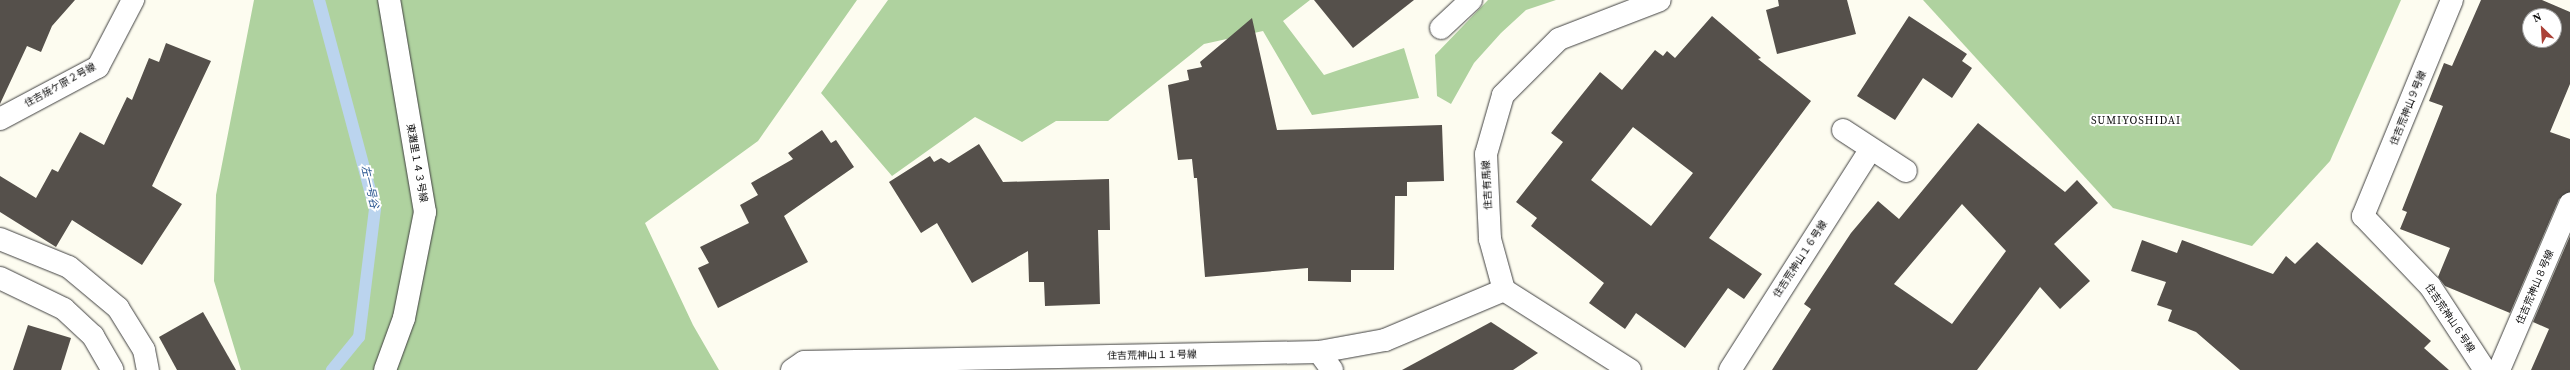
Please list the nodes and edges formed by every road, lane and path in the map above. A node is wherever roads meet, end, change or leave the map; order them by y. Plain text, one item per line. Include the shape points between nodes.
1 (133, 0) edge
2 (389, 0) edge
3 (1471, 0) edge
4 (1660, 0) edge
5 (2452, 0) edge
6 (1441, 28) dead end
7 (0, 118) edge
8 (1843, 130) dead end
9 (1871, 149) junction
10 (1906, 171) dead end
11 (2570, 204) edge
12 (2363, 216) joint
13 (0, 239) edge
14 (0, 278) edge
15 (1504, 290) junction
16 (1319, 352) junction
17 (113, 370) edge
18 (148, 370) edge
19 (386, 370) edge
20 (792, 370) edge
21 (1332, 370) edge
22 (1630, 370) edge
23 (1730, 370) edge
24 (2485, 370) edge
25 (2499, 370) edge

1 - 7 street, 住吉焼ケ原２号線 via 98,67
2 - 19 street, 東灘里１４３号線 via 425,212 404,318
3 - 6 street
4 - 15 street, 住吉有馬線 via 1559,38 1503,96 1486,154 1490,239
5 - 12 street, 住吉荒神山９号線
8 - 9 street
9 - 10 street
9 - 23 street, 住吉荒神山１６号線
11 - 25 street, 住吉荒神山８号線
12 - 24 street, 住吉荒神山６号線 via 2430,286
13 - 18 street via 69,267 118,308 144,350
14 - 17 street via 64,309 93,336
15 - 16 street, 住吉荒神山１１号線 via 1385,340
15 - 22 street
16 - 20 street, 住吉荒神山１１号線 via 804,362
16 - 21 street

